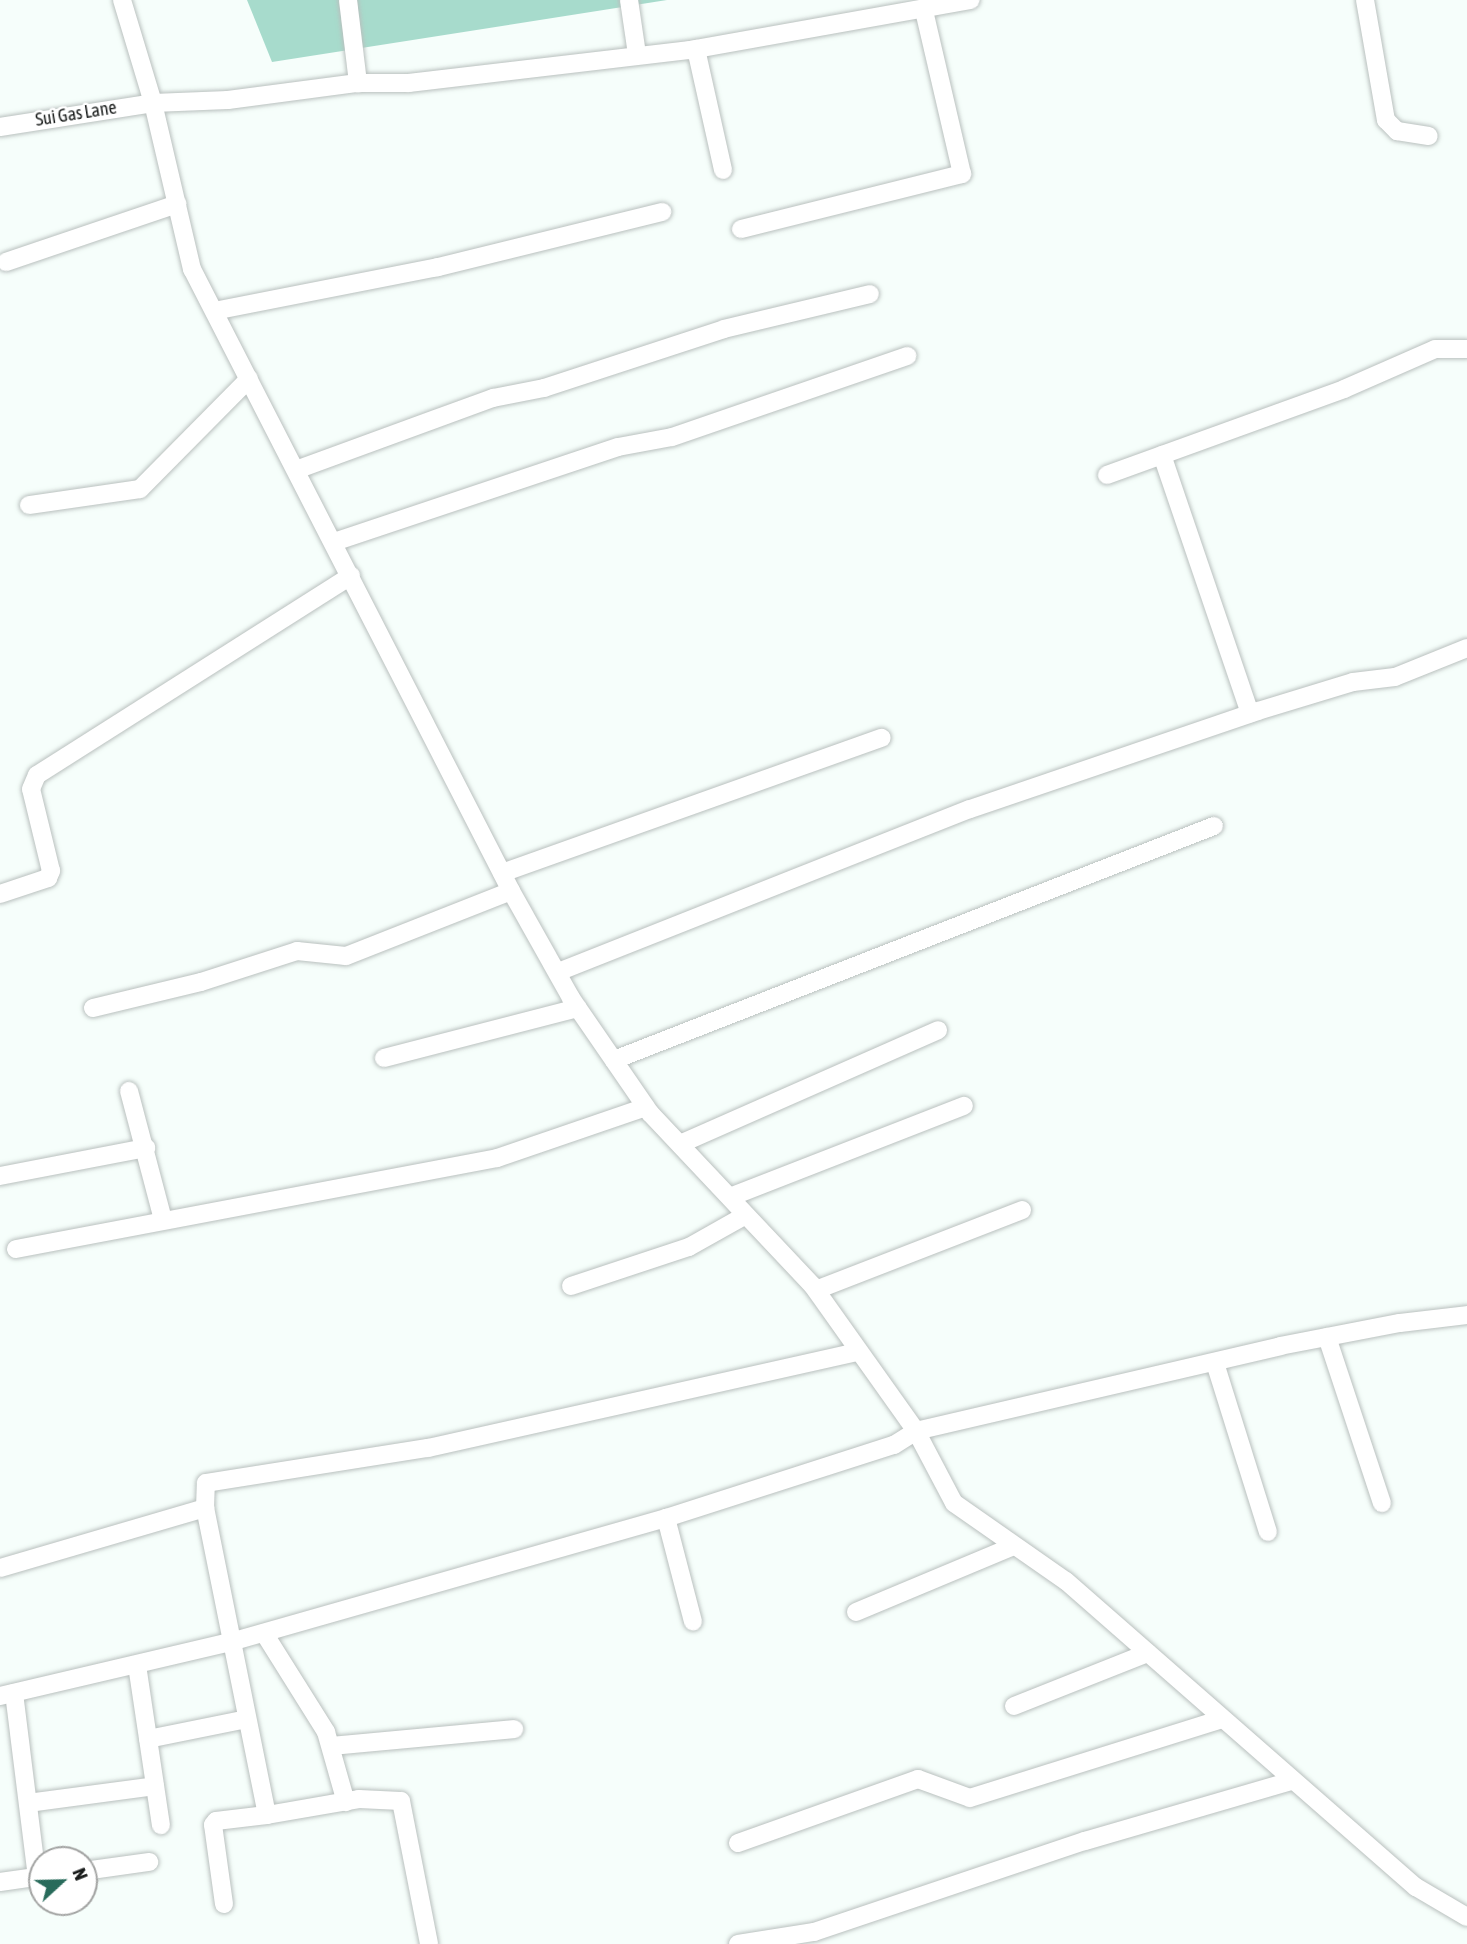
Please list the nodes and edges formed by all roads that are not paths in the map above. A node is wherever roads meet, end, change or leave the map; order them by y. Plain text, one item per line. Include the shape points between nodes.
1 (122, 0) edge
2 (348, 0) edge
3 (629, 0) edge
4 (971, 0) edge
5 (1365, 0) edge
6 (924, 11) junction
7 (696, 49) junction
8 (637, 54) junction
9 (358, 83) junction
10 (153, 103) junction
11 (0, 127) edge
12 (1429, 136) dead end
13 (723, 170) dead end
14 (177, 204) junction
15 (662, 212) dead end
16 (741, 229) dead end
17 (6, 262) dead end
18 (870, 294) dead end
19 (214, 311) junction
20 (1467, 349) edge
21 (907, 356) dead end
22 (249, 379) junction
23 (1162, 455) junction
24 (296, 470) junction
25 (1107, 475) dead end
26 (29, 505) dead end
27 (334, 542) junction
28 (351, 576) junction
29 (1467, 648) edge
30 (1250, 713) junction
31 (882, 738) dead end
32 (1214, 826) dead end
33 (502, 873) junction
34 (512, 891) junction
35 (0, 894) edge
36 (558, 972) junction
37 (93, 1008) dead end
38 (578, 1008) junction
39 (938, 1030) dead end
40 (384, 1058) dead end
41 (614, 1060) junction
42 (129, 1091) dead end
43 (964, 1106) dead end
44 (646, 1107) junction
45 (680, 1144) junction
46 (146, 1148) junction
47 (0, 1176) edge
48 (730, 1197) junction
49 (1022, 1210) dead end
50 (746, 1215) junction
51 (163, 1220) junction
52 (16, 1249) dead end
53 (571, 1286) dead end
54 (816, 1290) junction
55 (1467, 1315) edge
56 (1327, 1337) junction
57 (858, 1352) junction
58 (1215, 1363) junction
59 (916, 1431) junction
60 (1382, 1503) dead end
61 (205, 1508) junction
62 (666, 1518) junction
63 (1268, 1532) dead end
64 (1014, 1546) junction
65 (0, 1568) edge
66 (856, 1612) dead end
67 (693, 1622) dead end
68 (264, 1633) junction
69 (232, 1642) junction
70 (1148, 1653) junction
71 (137, 1665) junction
72 (7, 1694) edge
73 (1014, 1706) dead end
74 (247, 1719) junction
75 (1222, 1719) junction
76 (513, 1729) dead end
77 (148, 1739) junction
78 (332, 1746) junction
79 (1292, 1781) junction
80 (155, 1786) junction
81 (346, 1801) junction
82 (27, 1803) junction
83 (267, 1815) junction
84 (161, 1825) dead end
85 (738, 1843) dead end
86 (34, 1846) edge
87 (149, 1862) dead end
88 (98, 1869) edge
89 (28, 1878) edge
90 (0, 1882) edge
91 (224, 1904) dead end
92 (1467, 1917) edge
93 (429, 1944) edge
94 (738, 1944) edge

1 - 10 street
2 - 9 street
3 - 8 street
4 - 6 street, Sui Gas Lane
5 - 12 street via 1386,120 1396,131
6 - 7 street, Sui Gas Lane
6 - 16 street via 962,174
7 - 8 street, Sui Gas Lane
7 - 13 street
8 - 9 street, Sui Gas Lane via 409,83
9 - 10 street, Sui Gas Lane via 228,100
10 - 11 street, Sui Gas Lane
10 - 14 street
14 - 17 street
14 - 19 street via 192,269
15 - 19 street via 438,268
18 - 24 street via 724,329 544,388 492,398
19 - 22 street
20 - 23 street via 1435,349 1344,389
21 - 27 street via 672,437 618,447
22 - 24 street
22 - 26 street via 140,489
23 - 25 street
23 - 30 street
24 - 27 street
27 - 28 street
28 - 33 street
28 - 35 street via 37,775 31,789 51,871 48,877
29 - 30 street via 1395,677 1353,682
30 - 36 street via 970,809
31 - 33 street
32 - 41 street
33 - 34 street
34 - 36 street
34 - 37 street via 346,956 297,951 201,982
36 - 38 street
38 - 40 street
38 - 41 street
39 - 45 street
41 - 44 street
42 - 46 street
43 - 48 street
44 - 45 street
44 - 51 street via 497,1158
45 - 48 street
46 - 47 street
46 - 51 street
48 - 50 street
49 - 54 street
50 - 53 street via 689,1247
50 - 54 street
51 - 52 street
54 - 57 street
55 - 56 street
56 - 58 street
56 - 60 street
57 - 59 street
57 - 61 street via 428,1448 205,1483
58 - 59 street
58 - 63 street
59 - 62 street via 894,1445
59 - 64 street via 954,1503
61 - 65 street
61 - 69 street
62 - 67 street
62 - 68 street
64 - 66 street
64 - 70 street via 1066,1581
68 - 69 street
68 - 78 street
69 - 71 street
69 - 74 street
70 - 73 street
70 - 75 street
71 - 72 street
71 - 77 street
72 - 82 street
74 - 77 street
74 - 83 street
75 - 79 street
75 - 85 street via 970,1798 918,1779
76 - 78 street
77 - 80 street
78 - 81 street
79 - 92 street via 1416,1887
79 - 94 street via 1085,1841 814,1932
80 - 82 street
80 - 84 street
81 - 83 street
81 - 93 street via 401,1801
82 - 86 street
83 - 91 street via 213,1825
87 - 88 street
89 - 90 street

